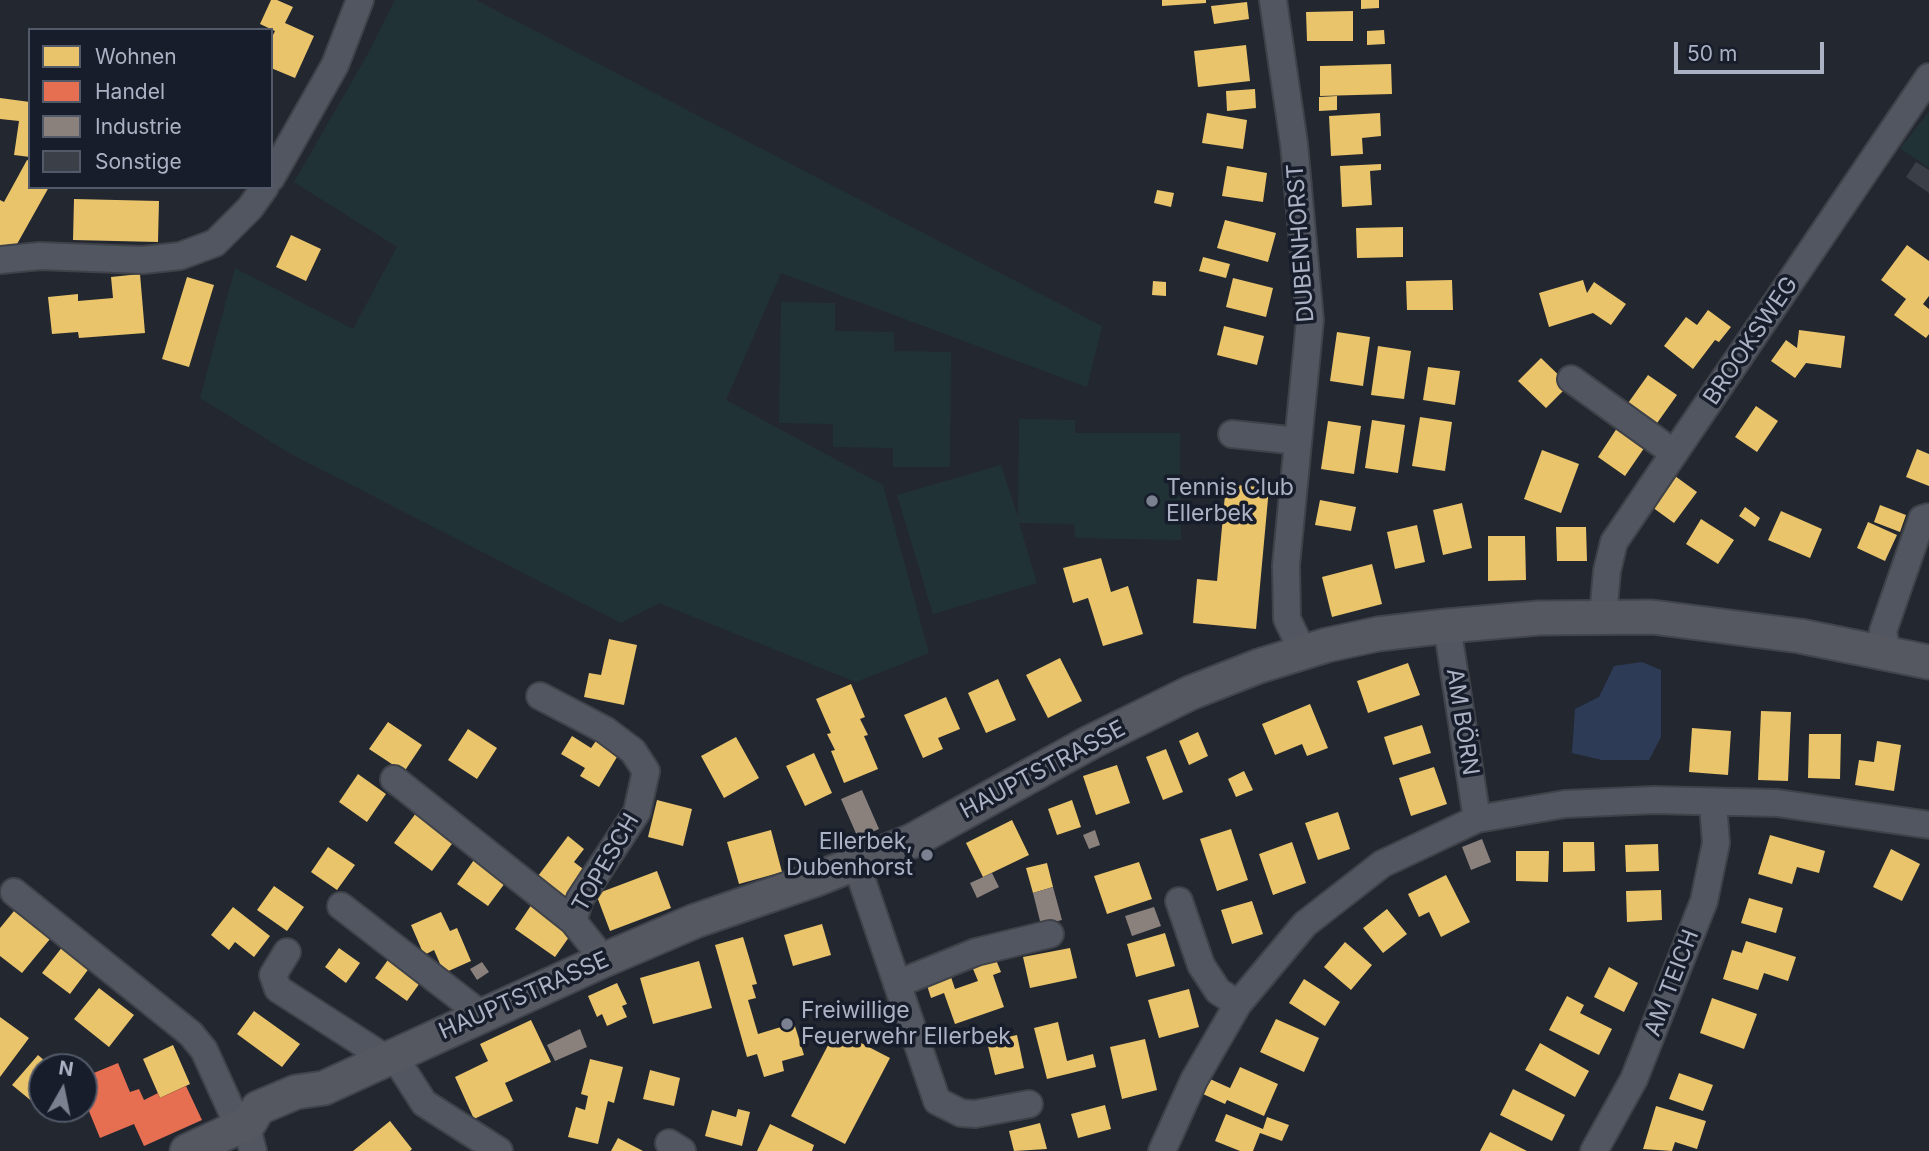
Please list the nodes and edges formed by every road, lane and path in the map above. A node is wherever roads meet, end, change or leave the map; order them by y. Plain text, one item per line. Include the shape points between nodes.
1 (360, 0) edge
2 (1273, 0) edge
3 (1929, 77) edge
4 (273, 174) edge
5 (264, 189) edge
6 (0, 260) edge
7 (1571, 379) dead end
8 (1232, 434) dead end
9 (1298, 441) junction
10 (1674, 453) junction
11 (1929, 517) edge
12 (1604, 616) junction
13 (1447, 626) junction
14 (1303, 652) junction
15 (1887, 653) junction
16 (1929, 662) edge
17 (540, 696) dead end
18 (394, 779) dead end
19 (1713, 803) junction
20 (1476, 819) junction
21 (1929, 825) edge
22 (856, 863) junction
23 (14, 892) dead end
24 (1179, 901) dead end
25 (341, 906) dead end
26 (573, 921) junction
27 (1050, 934) dead end
28 (288, 952) dead end
29 (604, 960) junction
30 (897, 984) junction
31 (1238, 1004) junction
32 (482, 1015) junction
33 (391, 1058) junction
34 (1029, 1104) dead end
35 (247, 1131) edge
36 (187, 1151) edge
37 (499, 1151) edge
38 (1162, 1151) edge
39 (1594, 1151) edge

1 - 4 street via 335,65
2 - 9 street, DUBENHORST via 1294,144 1310,320
3 - 10 street, BROOKSWEG
5 - 6 street via 215,243 180,256
7 - 10 street
8 - 9 street
9 - 14 street, DUBENHORST via 1286,592 1287,619
10 - 12 street, BROOKSWEG via 1614,542
11 - 15 street via 1922,519 1883,631
12 - 13 main road, HAUPTSTRASSE
12 - 15 main road, HAUPTSTRASSE via 1652,617 1800,636
13 - 14 main road, HAUPTSTRASSE via 1378,634
13 - 20 street, AM BÖRN
14 - 22 main road, HAUPTSTRASSE via 1190,693 912,841
15 - 16 main road, HAUPTSTRASSE
17 - 26 street, TOPESCH via 605,730 633,751 646,771 636,813 580,899
18 - 26 street, TOPESCH
19 - 20 street via 1565,804
19 - 21 street via 1777,803
19 - 39 street, AM TEICH via 1716,843 1704,901 1634,1079
20 - 31 street via 1382,864 1305,925
22 - 29 main road, HAUPTSTRASSE via 695,921
22 - 30 street
23 - 35 street via 191,1034
24 - 31 street via 1201,965 1218,991
25 - 32 street
26 - 29 street, TOPESCH
27 - 30 street via 976,952
28 - 33 street via 272,975 278,989
29 - 32 main road, HAUPTSTRASSE
30 - 34 street via 937,1101 961,1113 975,1114
31 - 38 street via 1194,1080
32 - 33 main road, HAUPTSTRASSE
33 - 35 main road, HAUPTSTRASSE via 324,1088 282,1118
33 - 37 street via 424,1103
35 - 36 main road, HAUPTSTRASSE

